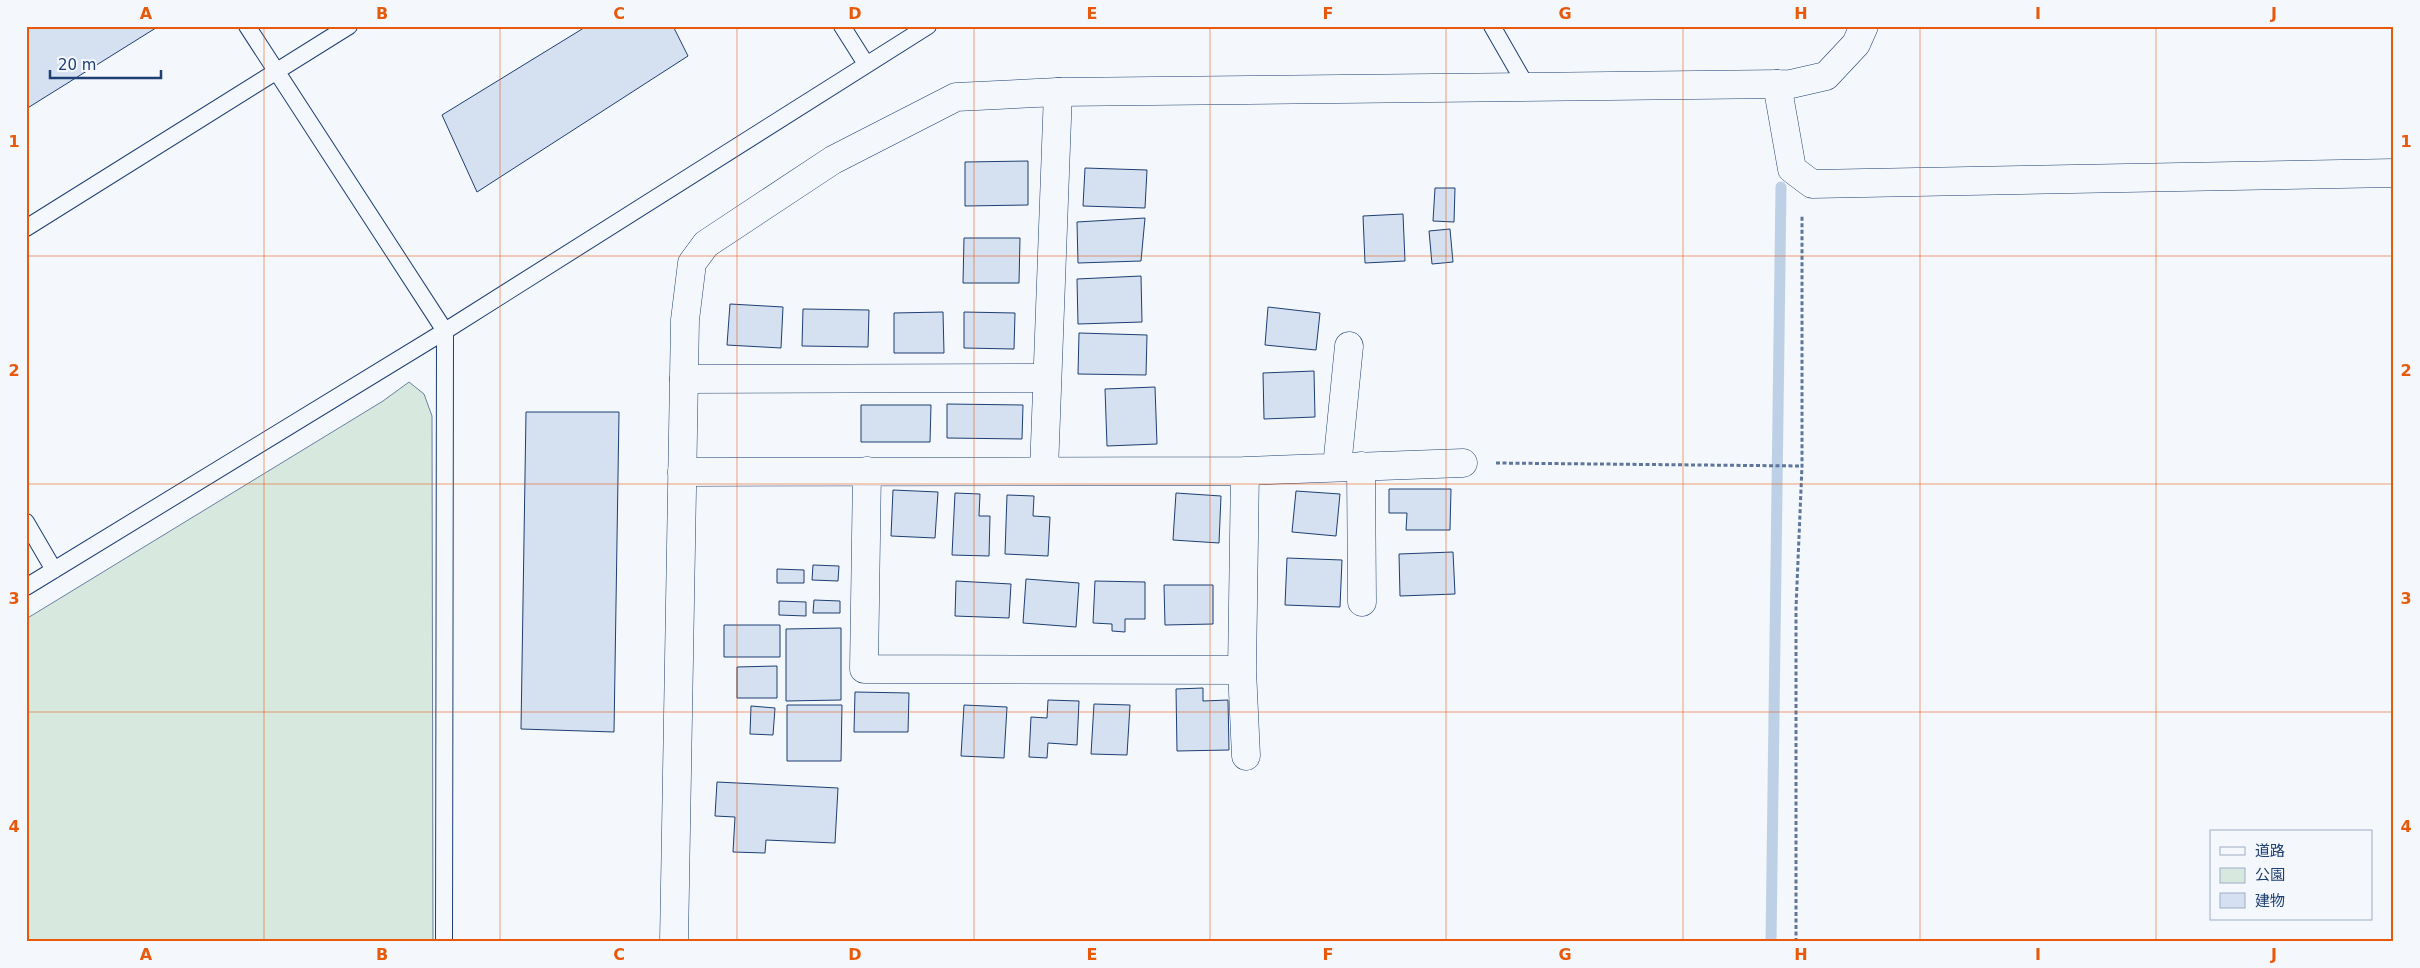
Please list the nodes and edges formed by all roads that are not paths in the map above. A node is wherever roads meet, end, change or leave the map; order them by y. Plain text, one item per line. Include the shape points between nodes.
1 (247, 26) edge
2 (349, 26) edge
3 (842, 26) edge
4 (928, 26) edge
5 (1492, 26) edge
6 (1864, 26) edge
7 (866, 64) junction
8 (277, 70) junction
9 (1777, 84) junction
10 (1527, 87) junction
11 (1058, 92) junction
12 (2394, 174) edge
13 (26, 228) edge
14 (445, 331) junction
15 (1349, 346) dead end
16 (1047, 378) junction
17 (684, 379) junction
18 (1463, 463) road end
19 (1349, 467) junction
20 (867, 471) junction
21 (1044, 471) junction
22 (1245, 471) junction
23 (682, 472) junction
24 (26, 522) edge
25 (54, 570) junction
26 (26, 587) edge
27 (1362, 602) dead end
28 (1242, 670) junction
29 (1246, 756) dead end
30 (444, 942) edge
31 (674, 942) edge

1 - 8 lane
2 - 8 lane
3 - 7 lane
4 - 7 lane
5 - 10 lane
6 - 9 street via 1856,44 1826,76
7 - 14 lane
8 - 13 lane
8 - 14 lane
9 - 10 street
9 - 12 street via 1792,169 1812,184
10 - 11 street
11 - 16 street
11 - 17 street via 956,97 833,160 706,244 692,263 685,320
14 - 25 lane
14 - 30 lane
15 - 19 street
16 - 17 street
16 - 21 street
17 - 23 street
18 - 19 street
19 - 22 street
19 - 27 street
20 - 21 street
20 - 23 street
20 - 28 street via 864,669
21 - 22 street
22 - 28 street
23 - 31 street
24 - 25 lane
25 - 26 lane
28 - 29 street

